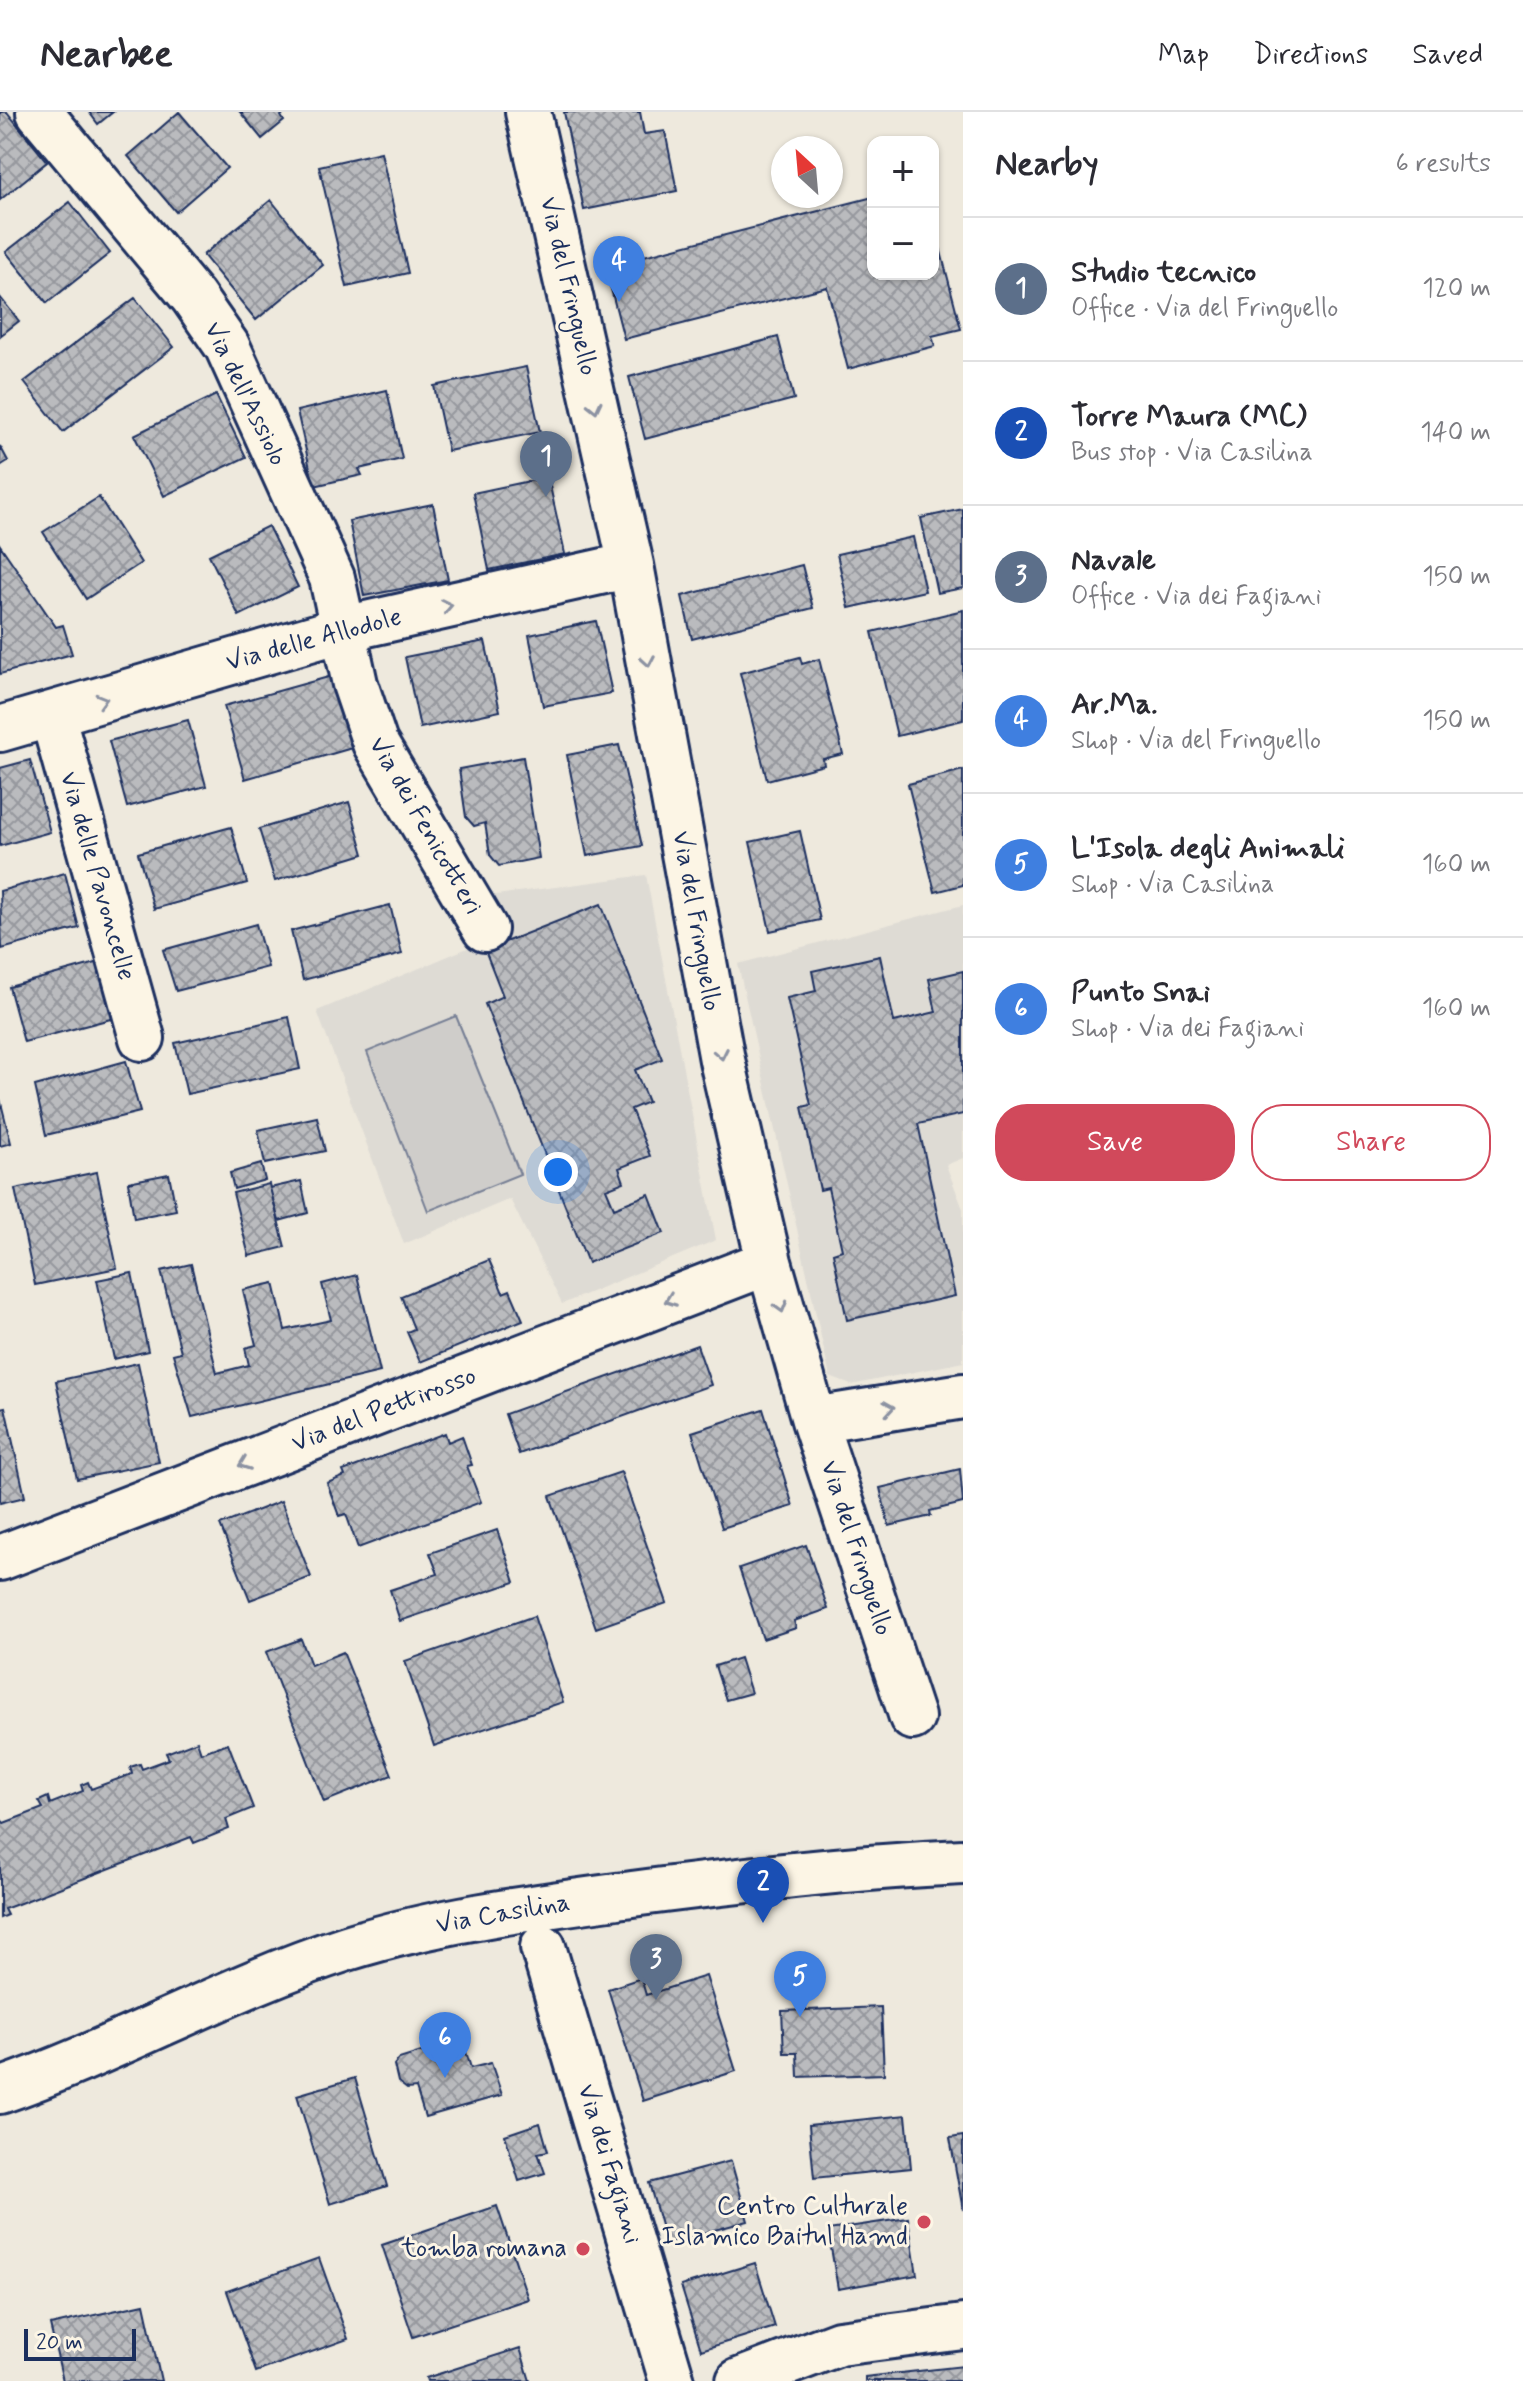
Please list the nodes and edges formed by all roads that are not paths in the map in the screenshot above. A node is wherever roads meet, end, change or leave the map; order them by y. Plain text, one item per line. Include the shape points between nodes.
1 (39, 112) edge
2 (528, 112) edge
3 (631, 565) junction
4 (344, 629) junction
5 (52, 714) junction
6 (0, 729) edge
7 (485, 929) dead end
8 (142, 1038) dead end
9 (769, 1262) junction
10 (963, 1396) edge
11 (814, 1420) junction
12 (0, 1558) edge
13 (912, 1717) dead end
14 (963, 1862) edge
15 (543, 1947) dead end
16 (68, 2067) junction
17 (0, 2091) edge
18 (0, 2115) edge
19 (963, 2327) edge
20 (672, 2381) edge
21 (739, 2381) edge

1 - 4 street, Via dell'Assiolo via 193,297 227,346 319,546
2 -> 3 street, Via del Fringuello
4 -> 3 street, Via delle Allodole
3 -> 9 street, Via del Fringuello via 722,1060
5 -> 4 street, Via delle Allodole
4 - 7 street, Via dei Fenicotteri via 361,706 385,766
5 - 6 street, Via delle Allodole
5 - 8 street, Via delle Pavoncelle
9 -> 11 street, Via del Fringuello
9 -> 12 street, Via del Pettirosso
11 -> 10 street
11 - 13 street, Via del Fringuello
14 - 16 street, Via Casilina via 722,1882 406,1931 231,1991
15 - 20 street, Via dei Fagiani
16 - 17 street, Via Casilina
16 - 18 street, Via Casilina
19 - 21 street via 839,2343

